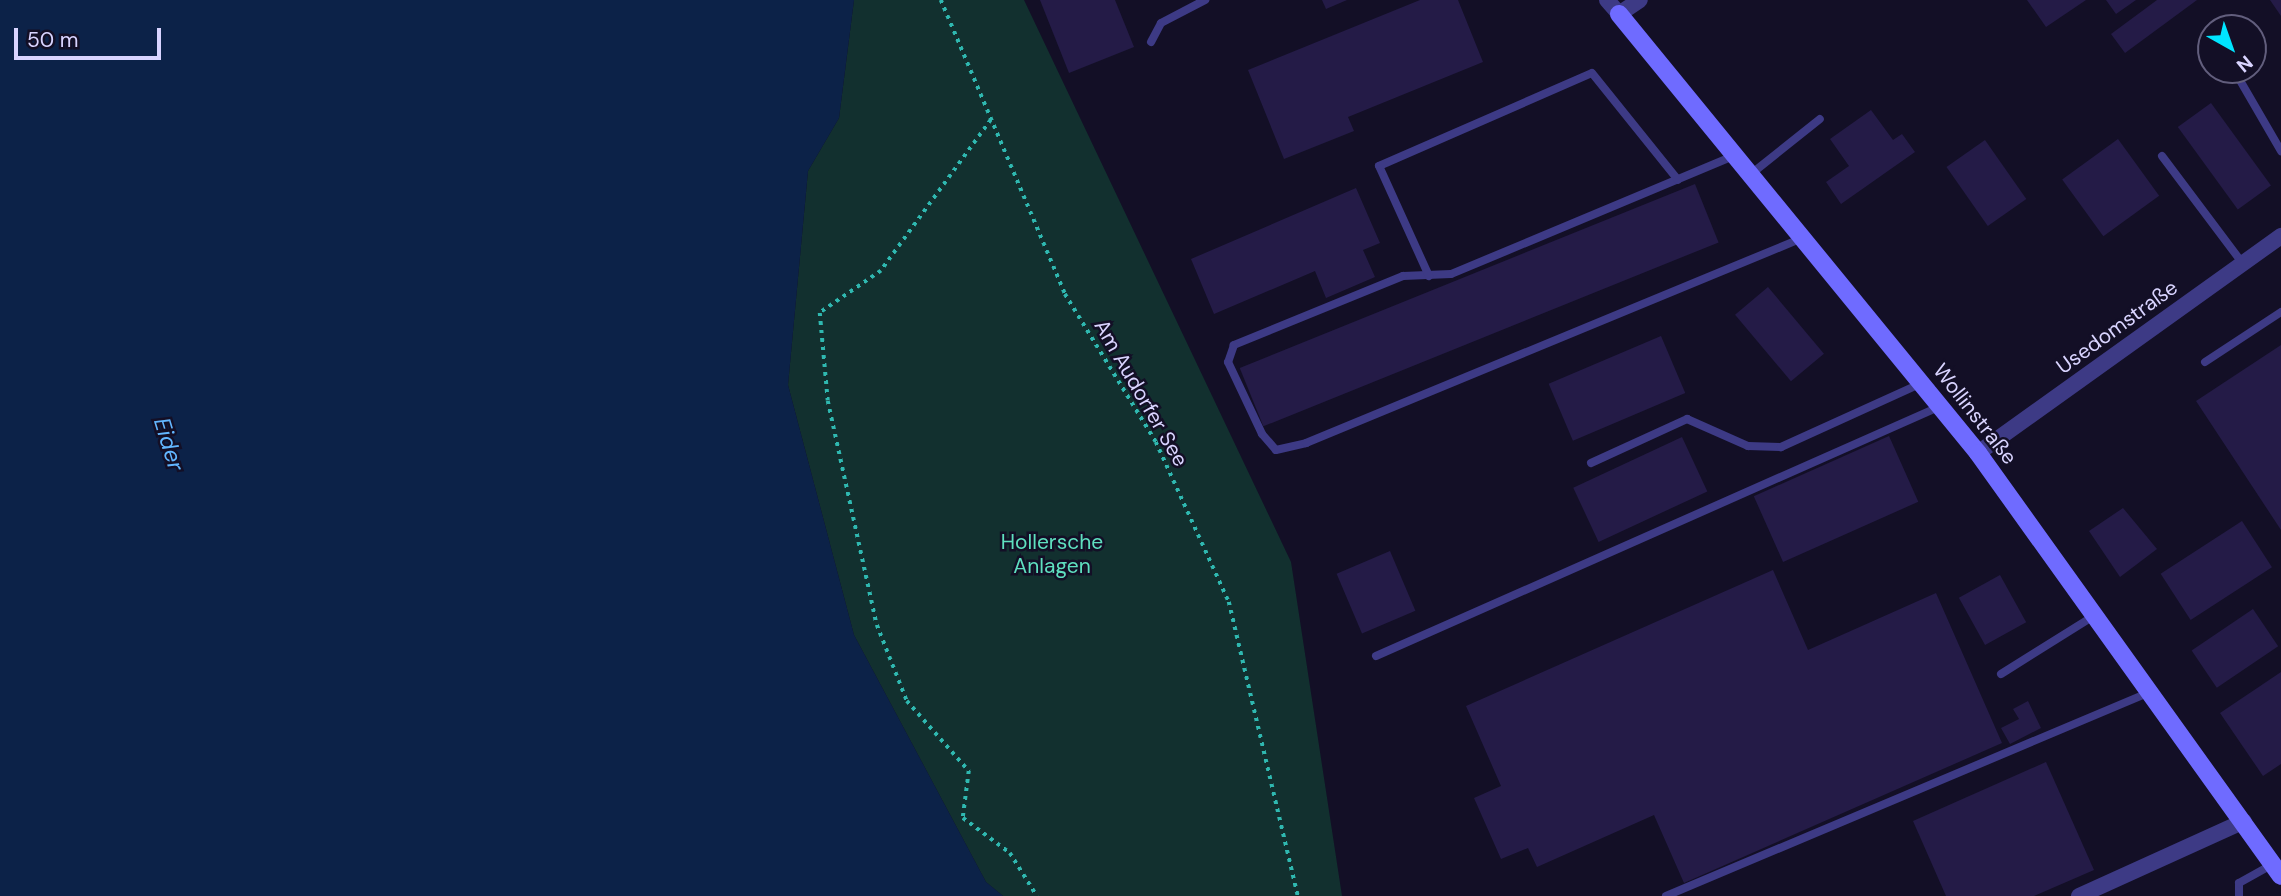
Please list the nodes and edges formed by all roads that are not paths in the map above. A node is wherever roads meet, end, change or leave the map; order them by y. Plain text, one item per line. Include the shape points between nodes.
1 (1205, 0) edge
2 (1607, 0) edge
3 (1640, 0) edge
4 (1619, 15) junction
5 (1151, 42) dead end
6 (2242, 84) edge
7 (1820, 119) dead end
8 (2281, 151) edge
9 (2162, 156) dead end
10 (1731, 157) junction
11 (1747, 176) junction
12 (1678, 180) junction
13 (2281, 236) edge
14 (1800, 239) junction
15 (2243, 264) junction
16 (1429, 276) junction
17 (2281, 312) edge
18 (2205, 362) dead end
19 (1922, 383) junction
20 (1941, 406) junction
21 (1978, 453) junction
22 (1591, 463) dead end
23 (2098, 614) junction
24 (1376, 656) dead end
25 (2001, 674) dead end
26 (2153, 691) junction
27 (2244, 821) junction
28 (2277, 870) edge
29 (1666, 896) edge
30 (2079, 896) edge
31 (2239, 896) edge

1 - 5 lane via 1161,23
2 - 4 street, Wollinstraße
3 - 4 street
4 - 10 street, Wollinstraße
6 - 8 lane
7 - 11 lane
9 - 15 lane
10 - 11 street, Wollinstraße
10 - 12 lane
11 - 14 street, Wollinstraße
12 - 16 lane via 1451,274
12 - 16 lane via 1592,73 1379,166
13 - 15 street, Usedomstraße
14 - 16 lane via 1306,443 1276,450 1268,444 1228,351 1403,276
14 - 19 street, Wollinstraße
15 - 21 street, Usedomstraße
17 - 18 lane
19 - 20 street, Wollinstraße
19 - 22 lane via 1780,447 1748,446 1687,419
20 - 21 street, Wollinstraße
20 - 24 lane
21 - 23 street, Wollinstraße
23 - 25 lane
23 - 26 street, Wollinstraße
26 - 27 street, Wollinstraße
26 - 29 lane
27 - 28 street, Wollinstraße
27 - 30 street
28 - 31 lane via 2239,883

